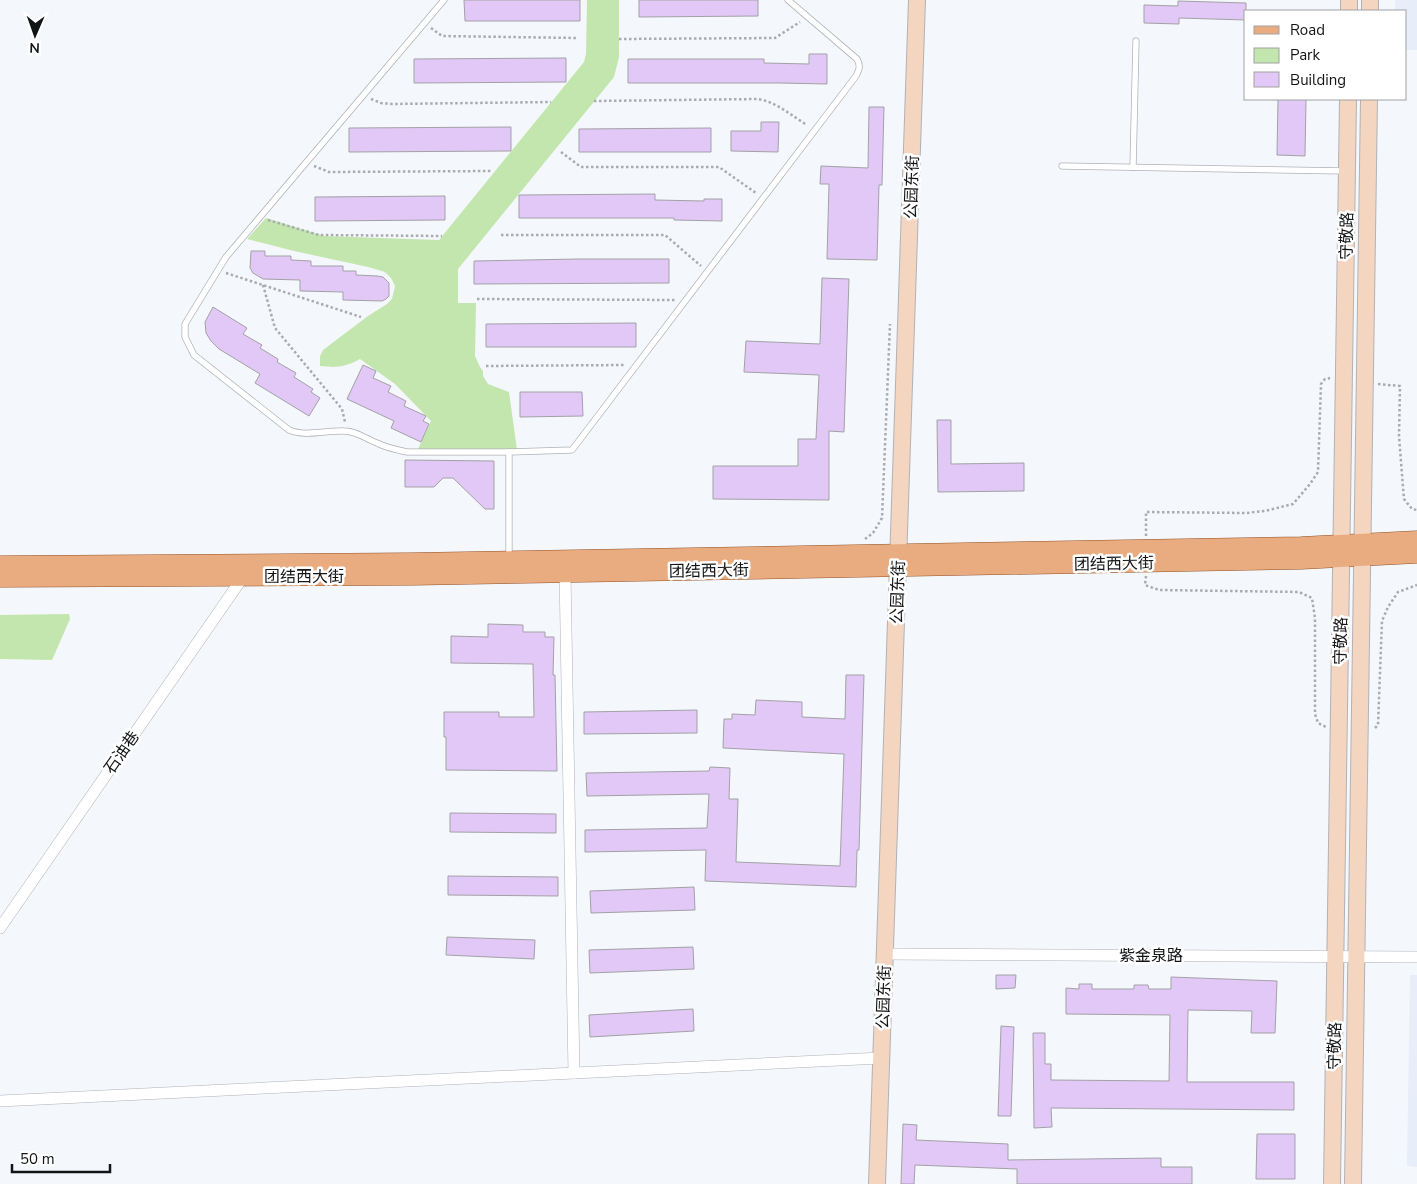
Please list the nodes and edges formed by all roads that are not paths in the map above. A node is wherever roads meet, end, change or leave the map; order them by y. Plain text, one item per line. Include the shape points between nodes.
1 (444, 0) edge
2 (788, 0) edge
3 (918, 0) edge
4 (1136, 41) dead end
5 (1348, 100) edge
6 (1369, 100) edge
7 (1062, 166) dead end
8 (1133, 167) junction
9 (1347, 171) junction
10 (509, 452) junction
11 (1417, 540) edge
12 (1362, 550) junction
13 (1341, 551) junction
14 (1417, 554) edge
15 (509, 560) junction
16 (898, 560) junction
17 (0, 565) edge
18 (565, 573) junction
19 (243, 576) junction
20 (0, 578) edge
21 (0, 928) edge
22 (884, 954) junction
23 (1335, 956) junction
24 (1356, 957) junction
25 (1417, 957) edge
26 (881, 1058) junction
27 (574, 1073) junction
28 (0, 1101) edge
29 (877, 1184) edge
30 (1332, 1184) edge
31 (1353, 1184) edge

1 - 10 lane via 226,257 185,324 185,337 194,355 289,430 301,433 346,431 393,450 407,452
2 - 10 lane via 858,59 860,68 856,76 572,450
3 - 16 main road, 公园东街
4 - 8 lane
5 - 9 main road, 守敬路
6 - 12 main road, 守敬路
7 - 8 lane
8 - 9 lane
9 - 13 main road, 守敬路
10 - 15 lane
11 - 12 main road, 团结西大街
12 - 13 main road, 团结西大街
12 - 14 main road, 团结西大街
12 - 24 main road, 守敬路
13 - 16 main road, 团结西大街
13 - 23 main road, 守敬路
15 - 16 main road, 团结西大街
15 - 17 main road, 团结西大街
16 - 18 main road, 团结西大街
16 - 22 main road, 公园东街
18 - 19 main road, 团结西大街
18 - 27 street
19 - 20 main road, 团结西大街
19 - 21 street, 石油巷
22 - 23 street, 紫金泉路
22 - 26 main road, 公园东街
23 - 24 street, 紫金泉路
23 - 30 main road, 守敬路
24 - 25 street, 紫金泉路
24 - 31 main road, 守敬路
26 - 27 street
26 - 29 main road, 公园东街
27 - 28 street

